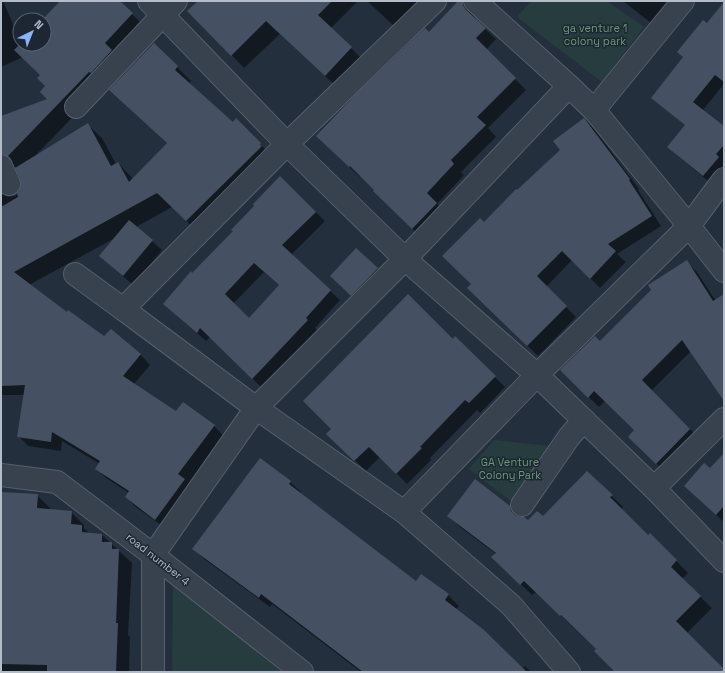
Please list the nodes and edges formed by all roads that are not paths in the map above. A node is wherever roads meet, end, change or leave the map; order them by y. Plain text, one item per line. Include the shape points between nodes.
1 (435, 1) edge
2 (475, 1) edge
3 (683, 1) edge
4 (163, 6) edge
5 (569, 86) junction
6 (76, 108) dead end
7 (594, 110) junction
8 (287, 144) junction
9 (724, 179) edge
10 (689, 226) junction
11 (405, 259) junction
12 (724, 271) edge
13 (75, 274) dead end
14 (123, 309) junction
15 (537, 375) junction
16 (256, 408) junction
17 (724, 419) edge
18 (584, 420) junction
19 (1, 476) edge
20 (654, 488) junction
21 (522, 505) dead end
22 (404, 512) junction
23 (153, 555) junction
24 (724, 561) edge
25 (153, 672) edge
26 (302, 672) edge
27 (569, 672) edge

1 - 8 street
2 - 5 street
3 - 7 street
4 - 6 street
4 - 8 street
5 - 7 street
5 - 11 street
7 - 10 street
8 - 11 street
8 - 14 street
9 - 10 street
10 - 12 street
10 - 15 street
11 - 15 street
11 - 16 street
13 - 14 street
14 - 16 street
15 - 18 street
15 - 22 street
16 - 22 street
16 - 23 street
17 - 20 street
18 - 20 street
18 - 21 street via 569,437
19 - 23 street, road number 4 via 57,482
20 - 24 street
22 - 27 street via 511,605
23 - 25 street
23 - 26 street, road number 4

